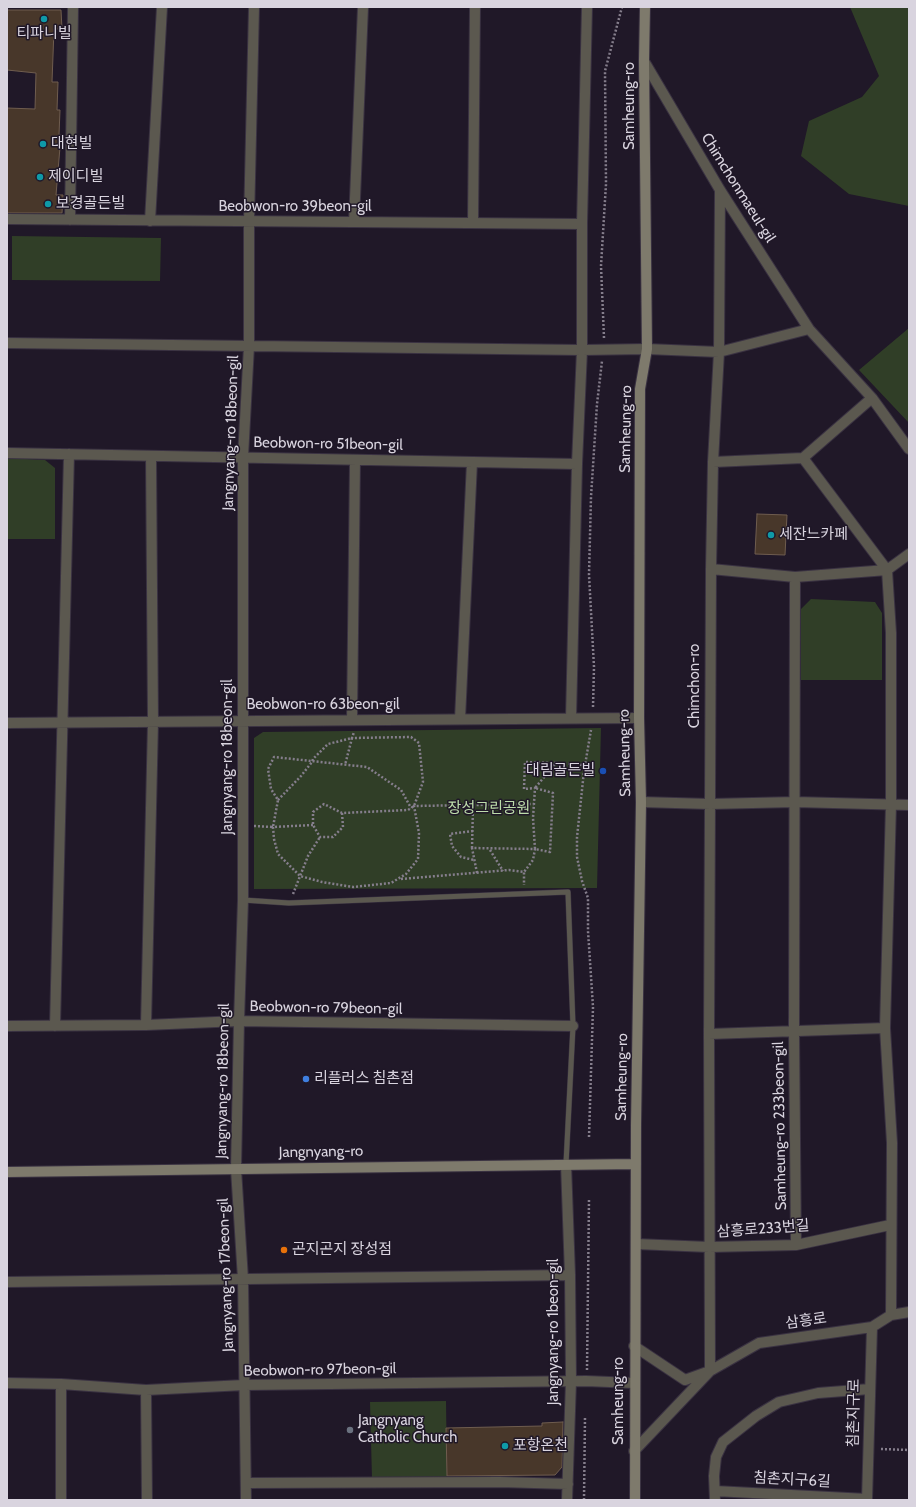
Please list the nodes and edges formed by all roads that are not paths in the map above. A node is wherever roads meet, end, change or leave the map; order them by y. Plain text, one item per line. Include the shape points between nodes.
1 (74, 7) edge
2 (162, 7) edge
3 (254, 7) edge
4 (363, 7) edge
5 (475, 7) edge
6 (587, 7) edge
7 (644, 7) edge
8 (644, 61) junction
9 (720, 190) junction
10 (7, 219) edge
11 (70, 220) junction
12 (150, 221) junction
13 (249, 221) junction
14 (354, 222) junction
15 (473, 223) junction
16 (582, 224) junction
17 (809, 329) junction
18 (7, 343) edge
19 (249, 346) junction
20 (647, 349) junction
21 (582, 350) junction
22 (719, 352) junction
23 (872, 398) junction
24 (909, 449) edge
25 (7, 453) edge
26 (69, 454) junction
27 (152, 456) junction
28 (243, 457) junction
29 (803, 458) junction
30 (355, 460) junction
31 (472, 462) junction
32 (713, 462) junction
33 (577, 464) junction
34 (909, 554) edge
35 (711, 569) junction
36 (887, 570) junction
37 (795, 577) junction
38 (571, 718) junction
39 (639, 718) junction
40 (460, 719) junction
41 (352, 720) junction
42 (244, 721) junction
43 (61, 722) junction
44 (153, 722) junction
45 (7, 723) edge
46 (641, 802) junction
47 (795, 802) junction
48 (710, 804) junction
49 (891, 804) junction
50 (909, 805) edge
51 (244, 900) junction
52 (239, 1022) junction
53 (146, 1025) junction
54 (7, 1026) edge
55 (55, 1026) junction
56 (573, 1026) junction
57 (885, 1028) junction
58 (794, 1030) junction
59 (709, 1034) junction
60 (566, 1164) junction
61 (636, 1164) junction
62 (236, 1168) junction
63 (7, 1172) edge
64 (890, 1225) junction
65 (636, 1244) junction
66 (796, 1245) junction
67 (709, 1247) junction
68 (570, 1275) junction
69 (242, 1279) junction
70 (7, 1282) edge
71 (909, 1312) edge
72 (891, 1315) junction
73 (872, 1327) junction
74 (634, 1346) junction
75 (710, 1370) junction
76 (571, 1381) junction
77 (7, 1383) edge
78 (634, 1383) junction
79 (61, 1384) junction
80 (244, 1385) junction
81 (870, 1389) junction
82 (146, 1390) junction
83 (634, 1451) junction
84 (247, 1483) junction
85 (568, 1484) junction
86 (715, 1496) edge
87 (61, 1500) edge
88 (147, 1500) edge
89 (246, 1500) edge
90 (567, 1500) edge
91 (635, 1500) edge
92 (867, 1500) edge

1 - 11 street
2 - 12 street
3 - 13 street, Jangnyang-ro 18beon-gil
4 - 14 street
5 - 15 street
6 - 16 street
7 - 8 main road, Samheung-ro
8 - 9 street, Chimchonmaeul-gil
8 - 20 main road, Samheung-ro
9 - 17 street, Chimchonmaeul-gil
9 - 22 street
10 - 11 street, Beobwon-ro 39beon-gil
11 - 12 street, Beobwon-ro 39beon-gil
12 - 13 street, Beobwon-ro 39beon-gil
13 - 14 street, Beobwon-ro 39beon-gil
13 - 19 street, Jangnyang-ro 18beon-gil
14 - 15 street, Beobwon-ro 39beon-gil
15 - 16 street, Beobwon-ro 39beon-gil
16 - 21 street
17 - 22 street
17 - 23 street, Chimchonmaeul-gil
18 - 19 street
19 - 21 street
19 - 28 street, Jangnyang-ro 18beon-gil
20 - 21 street
20 - 22 street
20 - 39 main road, Samheung-ro via 640,389
21 - 33 street
22 - 32 street
23 - 24 street, Chimchonmaeul-gil
23 - 29 street
25 - 26 street, Beobwon-ro 51beon-gil
26 - 27 street, Beobwon-ro 51beon-gil
26 - 43 street
27 - 28 street, Beobwon-ro 51beon-gil
27 - 44 street
28 - 30 street, Beobwon-ro 51beon-gil
28 - 42 street, Jangnyang-ro 18beon-gil
29 - 32 street
29 - 36 street
30 - 31 street, Beobwon-ro 51beon-gil
30 - 41 street
31 - 33 street, Beobwon-ro 51beon-gil
31 - 40 street
32 - 35 street, Chimchon-ro
33 - 38 street
34 - 36 street
35 - 37 street
35 - 48 street, Chimchon-ro
36 - 37 street
36 - 49 street via 891,633
37 - 47 street
38 - 39 street, Beobwon-ro 63beon-gil
38 - 40 street, Beobwon-ro 63beon-gil
39 - 46 main road, Samheung-ro
40 - 41 street, Beobwon-ro 63beon-gil
41 - 42 street, Beobwon-ro 63beon-gil
42 - 44 street, Beobwon-ro 63beon-gil
42 - 51 street, Jangnyang-ro 18beon-gil
43 - 44 street, Beobwon-ro 63beon-gil
43 - 45 street, Beobwon-ro 63beon-gil
43 - 55 street
44 - 53 street
46 - 48 street
46 - 61 main road, Samheung-ro
47 - 48 street
47 - 49 street
47 - 58 street
48 - 59 street, Chimchon-ro
49 - 50 street
49 - 57 street
51 - 52 street, Jangnyang-ro 18beon-gil
51 - 56 lane via 289,903 568,892
52 - 53 street, Beobwon-ro 79beon-gil
52 - 56 street, Beobwon-ro 79beon-gil
52 - 62 street, Jangnyang-ro 18beon-gil
53 - 55 street, Beobwon-ro 79beon-gil
54 - 55 street, Beobwon-ro 79beon-gil
56 - 60 lane
57 - 58 street
57 - 64 street via 892,1143
58 - 59 street
58 - 66 street, Samheung-ro 233beon-gil
59 - 67 street
60 - 61 main road, Jangnyang-ro
60 - 62 main road, Jangnyang-ro
60 - 68 street, Jangnyang-ro 1beon-gil
61 - 65 main road, Samheung-ro
62 - 63 main road, Jangnyang-ro
62 - 69 street, Jangnyang-ro 17beon-gil
64 - 66 street, 삼흥로233번길
64 - 72 street
65 - 67 street, 삼흥로233번길
65 - 74 main road, Samheung-ro
66 - 67 street, 삼흥로233번길
67 - 75 street
68 - 69 street
68 - 76 street, Jangnyang-ro 1beon-gil
69 - 70 street
69 - 80 street, Jangnyang-ro 17beon-gil
71 - 72 street, 삼흥로
72 - 73 street, 삼흥로
73 - 75 street, 삼흥로 via 759,1343
73 - 81 street, 침촌지구로
74 - 75 street, 삼흥로 via 685,1380
74 - 78 main road, Samheung-ro
75 - 83 street, 삼흥로
76 - 78 street, Beobwon-ro 97beon-gil
76 - 80 street, Beobwon-ro 97beon-gil
76 - 85 street, Jangnyang-ro 1beon-gil
77 - 79 street, Beobwon-ro 97beon-gil
78 - 83 main road, Samheung-ro
79 - 82 street, Beobwon-ro 97beon-gil
79 - 87 street
80 - 82 street, Beobwon-ro 97beon-gil
80 - 84 street, Jangnyang-ro 17beon-gil
81 - 86 street via 818,1393 779,1402 756,1416 723,1442 716,1458
81 - 92 street, 침촌지구로
82 - 88 street
83 - 91 main road, Samheung-ro
84 - 85 street
84 - 89 street, Jangnyang-ro 17beon-gil
85 - 90 street, Jangnyang-ro 1beon-gil
86 - 92 street, 침촌지구6길

